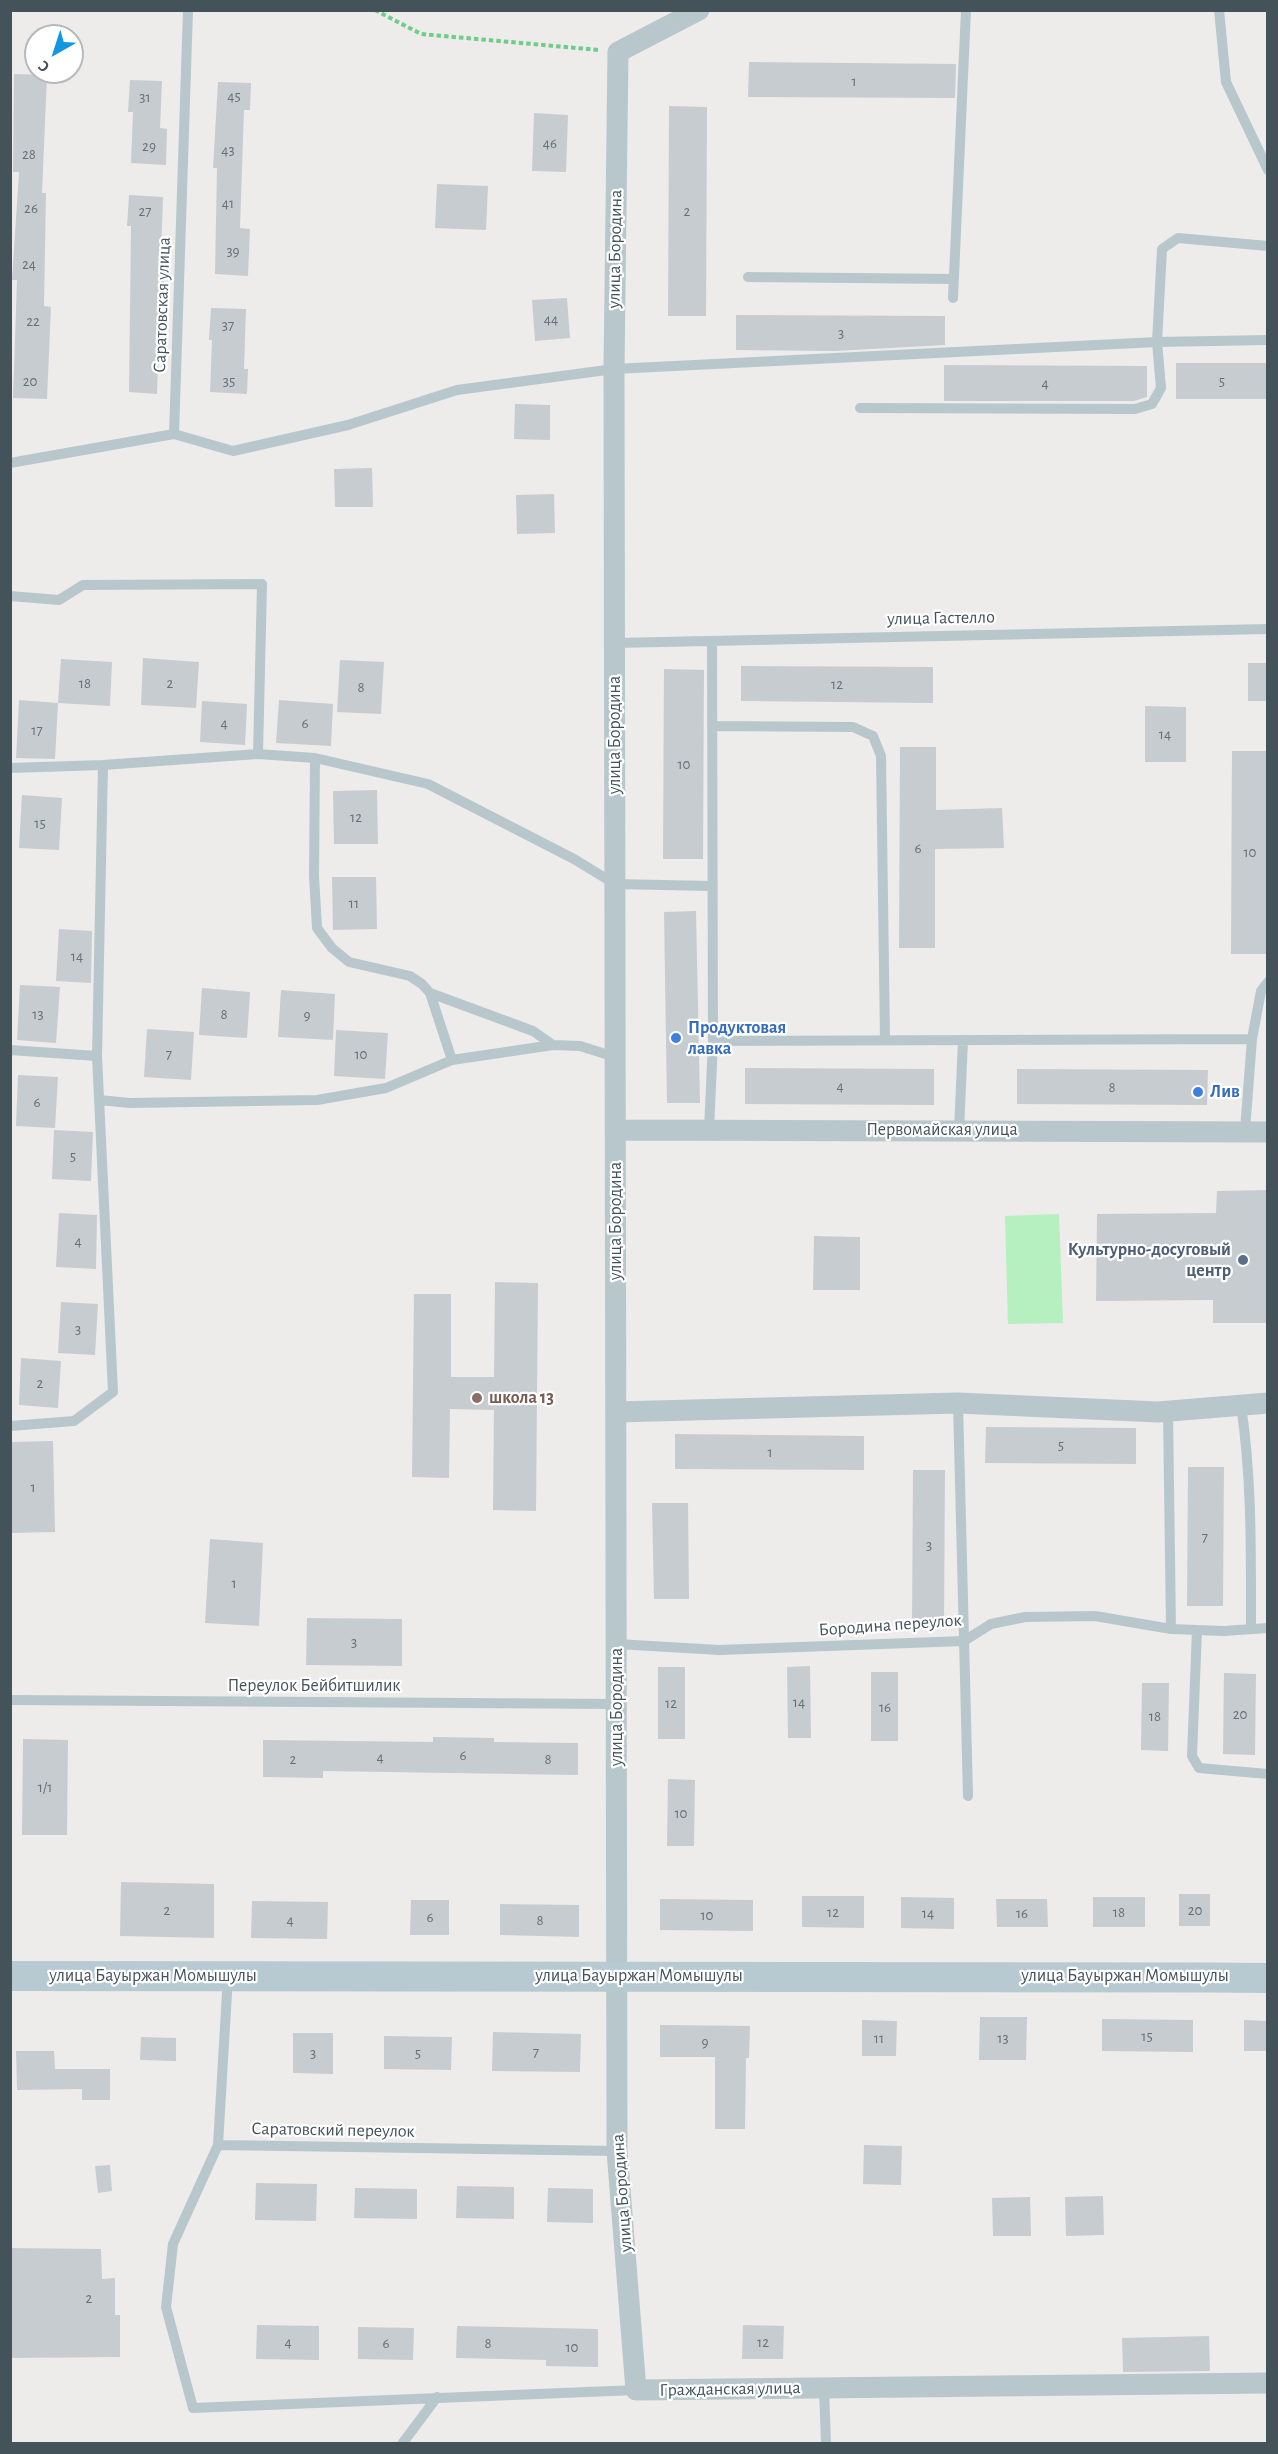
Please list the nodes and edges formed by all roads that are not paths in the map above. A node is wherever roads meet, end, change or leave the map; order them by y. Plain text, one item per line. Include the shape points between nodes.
1 (188, 10) edge
2 (699, 10) edge
3 (966, 10) edge
4 (1219, 10) edge
5 (1268, 170) edge
6 (1268, 246) edge
7 (748, 276) dead end
8 (954, 279) junction
9 (953, 298) dead end
10 (1268, 340) edge
11 (1157, 342) junction
12 (614, 369) junction
13 (860, 408) dead end
14 (174, 434) junction
15 (10, 463) edge
16 (10, 596) edge
17 (1268, 629) edge
18 (712, 640) junction
19 (615, 643) junction
20 (712, 726) junction
21 (258, 754) junction
22 (315, 758) junction
23 (103, 765) junction
24 (10, 768) edge
25 (615, 884) junction
26 (711, 885) junction
27 (1268, 982) edge
28 (430, 993) junction
29 (1252, 1038) junction
30 (885, 1040) junction
31 (713, 1041) junction
32 (963, 1041) junction
33 (554, 1045) junction
34 (10, 1050) edge
35 (97, 1056) junction
36 (615, 1057) junction
37 (452, 1060) junction
38 (99, 1100) junction
39 (616, 1130) junction
40 (709, 1130) junction
41 (959, 1130) junction
42 (1245, 1130) junction
43 (1268, 1132) edge
44 (1268, 1403) edge
45 (958, 1404) junction
46 (1241, 1405) junction
47 (1168, 1411) junction
48 (616, 1412) junction
49 (10, 1426) edge
50 (1251, 1628) junction
51 (1268, 1628) edge
52 (1171, 1629) junction
53 (1197, 1630) junction
54 (964, 1641) junction
55 (617, 1644) junction
56 (10, 1700) edge
57 (617, 1704) junction
58 (1268, 1774) edge
59 (968, 1796) dead end
60 (10, 1976) edge
61 (228, 1976) junction
62 (618, 1977) junction
63 (1268, 1978) edge
64 (218, 2145) junction
65 (618, 2151) junction
66 (1268, 2383) edge
67 (824, 2388) junction
68 (636, 2390) junction
69 (437, 2397) junction
70 (402, 2444) edge
71 (826, 2444) edge

1 - 14 lane, Саратовская улица
2 - 12 street, улица Бородина via 618,52
3 - 8 lane
4 - 5 lane via 1226,82
6 - 11 lane via 1178,238 1162,249
7 - 8 lane
8 - 9 lane
10 - 11 lane
11 - 12 lane
11 - 13 lane via 1161,388 1152,404 1135,409
12 - 14 lane via 457,390 348,425 233,451
12 - 19 street, улица Бородина
14 - 15 lane
16 - 21 lane via 59,600 83,585 262,584
17 - 18 lane, улица Гастелло
18 - 19 lane, улица Гастелло
18 - 20 lane
19 - 25 street, улица Бородина
20 - 26 lane
20 - 30 lane via 853,727 873,736 881,756
21 - 22 lane
21 - 23 lane
22 - 25 lane via 428,784
22 - 28 lane via 317,928 349,962 410,976
23 - 24 lane
23 - 35 lane
25 - 26 lane
25 - 36 street, улица Бородина
26 - 31 lane
27 - 29 lane via 1261,991
28 - 33 lane via 533,1031
28 - 37 lane
29 - 32 lane
29 - 42 lane
30 - 31 lane
30 - 32 lane
31 - 40 lane
32 - 41 lane
33 - 36 lane via 580,1046
33 - 37 lane
34 - 35 lane
35 - 38 lane
36 - 39 street, улица Бородина
37 - 38 lane via 386,1088 317,1100
38 - 49 lane via 113,1392 74,1421
39 - 40 street, Первомайская улица
39 - 48 street, улица Бородина
40 - 41 street, Первомайская улица
41 - 42 street, Первомайская улица
42 - 43 street, Первомайская улица
44 - 46 street
45 - 47 street
45 - 48 street
45 - 54 lane
46 - 47 street
46 - 50 lane via 1250,1501
47 - 52 lane
48 - 55 street, улица Бородина
50 - 51 lane, Бородина переулок
50 - 53 lane, Бородина переулок
52 - 53 lane, Бородина переулок
52 - 54 lane, Бородина переулок via 1095,1616 1025,1617 992,1624
53 - 58 lane via 1192,1756 1199,1768
54 - 55 lane, Бородина переулок via 719,1650
54 - 59 lane
55 - 57 street, улица Бородина
56 - 57 lane, Переулок Бейбитшилик
57 - 62 street, улица Бородина
60 - 61 street, улица Бауыржан Момышулы
61 - 62 street, улица Бауыржан Момышулы
61 - 64 lane
62 - 63 street, улица Бауыржан Момышулы via 876,1974
62 - 65 street, улица Бородина
64 - 65 lane, Саратовский переулок
64 - 69 lane, Гражданская улица via 173,2244 166,2307 193,2408
65 - 68 street, улица Бородина
66 - 67 street, Гражданская улица
67 - 68 street, Гражданская улица
67 - 71 lane
68 - 69 lane, Гражданская улица
69 - 70 lane

